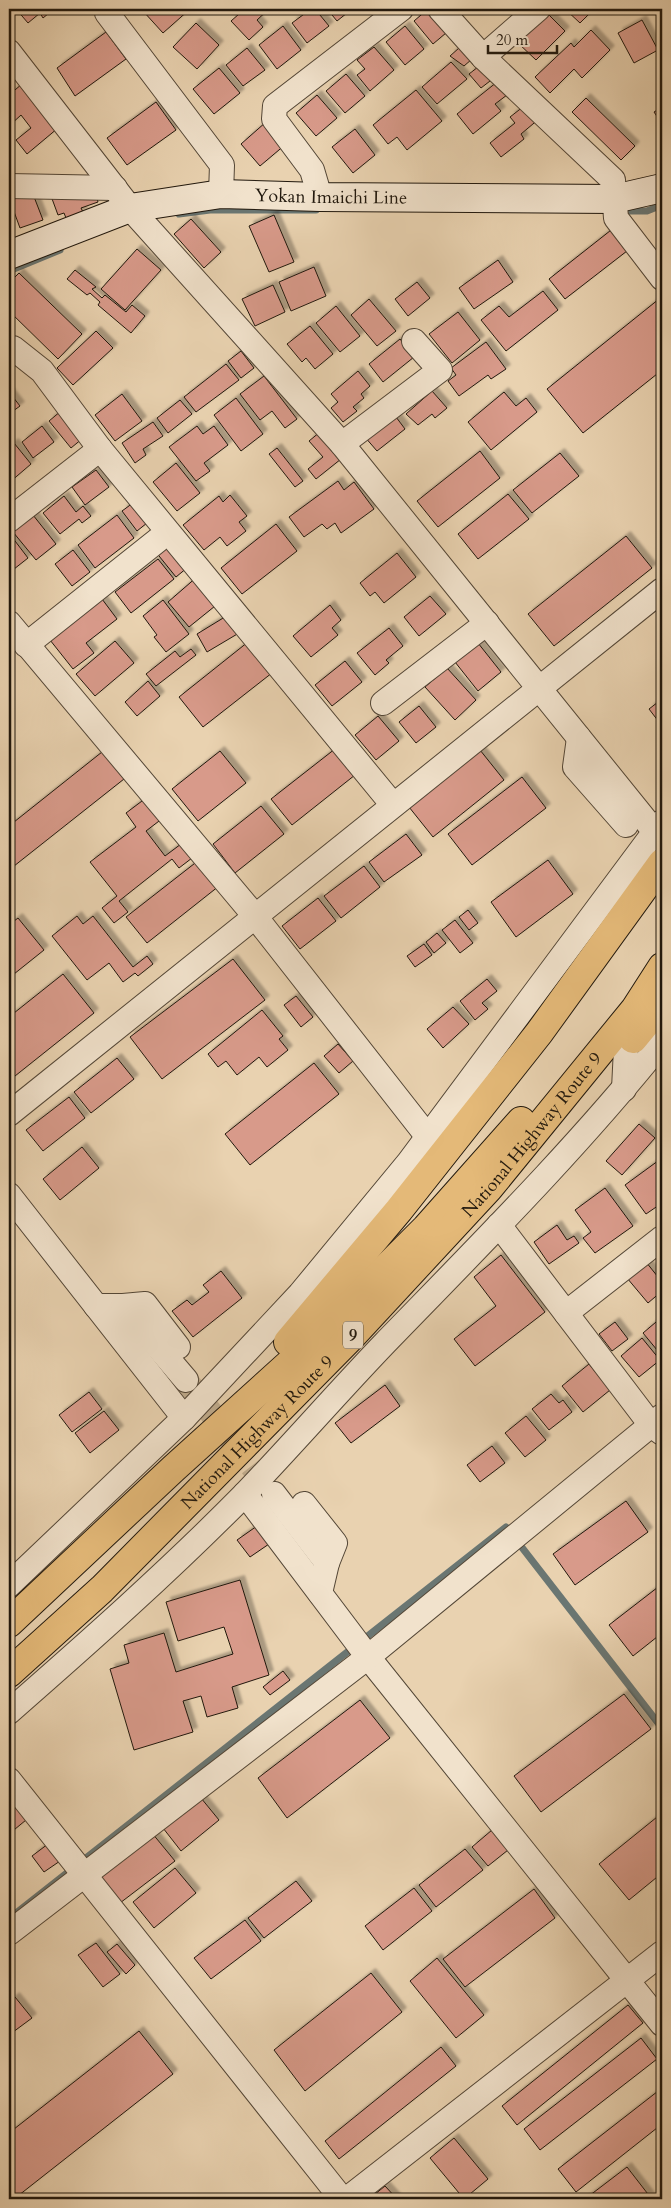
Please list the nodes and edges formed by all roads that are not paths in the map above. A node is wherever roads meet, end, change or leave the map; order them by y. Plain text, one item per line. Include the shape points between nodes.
1 (401, 9) edge
2 (440, 9) edge
3 (538, 9) edge
4 (107, 13) dead end
5 (9, 52) edge
6 (484, 57) junction
7 (9, 186) edge
8 (662, 188) edge
9 (221, 194) junction
10 (122, 198) junction
11 (320, 198) junction
12 (614, 199) junction
13 (9, 255) edge
14 (662, 278) edge
15 (414, 341) dead end
16 (9, 352) edge
17 (342, 444) junction
18 (100, 449) junction
19 (9, 520) edge
20 (158, 540) dead end
21 (662, 590) edge
22 (9, 623) edge
23 (487, 623) junction
24 (26, 645) junction
25 (539, 688) junction
26 (383, 703) dead end
27 (579, 738) junction
28 (393, 805) junction
29 (626, 825) dead end
30 (658, 827) edge
31 (662, 863) edge
32 (254, 915) junction
33 (662, 953) edge
34 (662, 967) edge
35 (538, 991) junction
36 (662, 1004) edge
37 (539, 1033) junction
38 (662, 1042) edge
39 (626, 1048) junction
40 (624, 1090) junction
41 (9, 1114) edge
42 (428, 1137) junction
43 (489, 1188) junction
44 (9, 1195) edge
45 (499, 1225) junction
46 (662, 1238) edge
47 (96, 1306) junction
48 (123, 1306) junction
49 (566, 1313) junction
50 (350, 1338) junction
51 (184, 1355) tunnel mouth
52 (186, 1380) tunnel mouth
53 (346, 1384) junction
54 (184, 1418) junction
55 (658, 1425) edge
56 (173, 1469) junction
57 (245, 1494) junction
58 (274, 1494) tunnel mouth
59 (304, 1504) dead end
60 (37, 1560) junction
61 (328, 1563) junction
62 (9, 1585) edge
63 (102, 1589) junction
64 (320, 1593) junction
65 (19, 1615) edge
66 (92, 1640) junction
67 (368, 1657) junction
68 (9, 1673) edge
69 (9, 1712) edge
70 (9, 1780) edge
71 (85, 1875) junction
72 (9, 1934) edge
73 (662, 1953) edge
74 (628, 1981) junction
75 (662, 2024) edge
76 (342, 2199) edge
77 (346, 2199) edge

1 - 11 street via 275,106 274,119 312,170
2 - 6 street
3 - 6 street
4 - 9 street via 222,165
5 - 10 street
6 - 12 street via 613,180
7 - 10 street
8 - 12 main road, Yokan Imaichi Line
9 - 10 main road, Yokan Imaichi Line
9 - 11 main road, Yokan Imaichi Line
10 - 13 main road, Yokan Imaichi Line
10 - 17 street
11 - 12 main road, Yokan Imaichi Line
12 - 14 street via 616,218
15 - 17 street via 440,370
16 - 18 street via 13,348 42,371
17 - 23 street
18 - 19 street
18 - 28 street
20 - 24 street
21 - 25 street
22 - 24 street
23 - 25 street
23 - 26 street
24 - 32 street
25 - 27 street
25 - 28 street
27 - 29 street via 575,767
27 - 30 street
28 - 32 street
30 - 35 street
31 - 37 highway, 9
32 - 41 street
32 - 42 street
33 - 56 highway, National Highway Route 9 / 9 via 581,1054 426,1228 299,1355
34 - 43 highway, National Highway Route 9 / 9 via 635,1008
35 - 37 street
35 - 42 street
36 - 39 highway, 9
37 - 56 highway, 9 via 306,1322
38 - 40 street
39 - 40 street
39 - 43 highway, 9 via 559,1124
40 - 45 street
42 - 54 street via 300,1294
43 - 50 highway, National Highway Route 9 / 9
44 - 47 street
45 - 49 street
45 - 53 street
46 - 49 street
47 - 48 street
47 - 54 street
48 - 51 street via 145,1304
48 - 52 street
49 - 55 street
50 - 53 street
50 - 63 highway, National Highway Route 9 / 9
53 - 57 street
54 - 60 street
55 - 67 street
56 - 65 highway, National Highway Route 9 / 9
57 - 64 street
57 - 66 street
58 - 61 street
59 - 61 street via 335,1543
60 - 62 street
60 - 65 street
61 - 64 street
63 - 66 street
63 - 68 highway, National Highway Route 9 / 9
64 - 67 street
66 - 69 street
67 - 71 street
67 - 74 street
70 - 71 street
71 - 72 street
71 - 76 street
73 - 74 street
74 - 75 street
74 - 77 street

